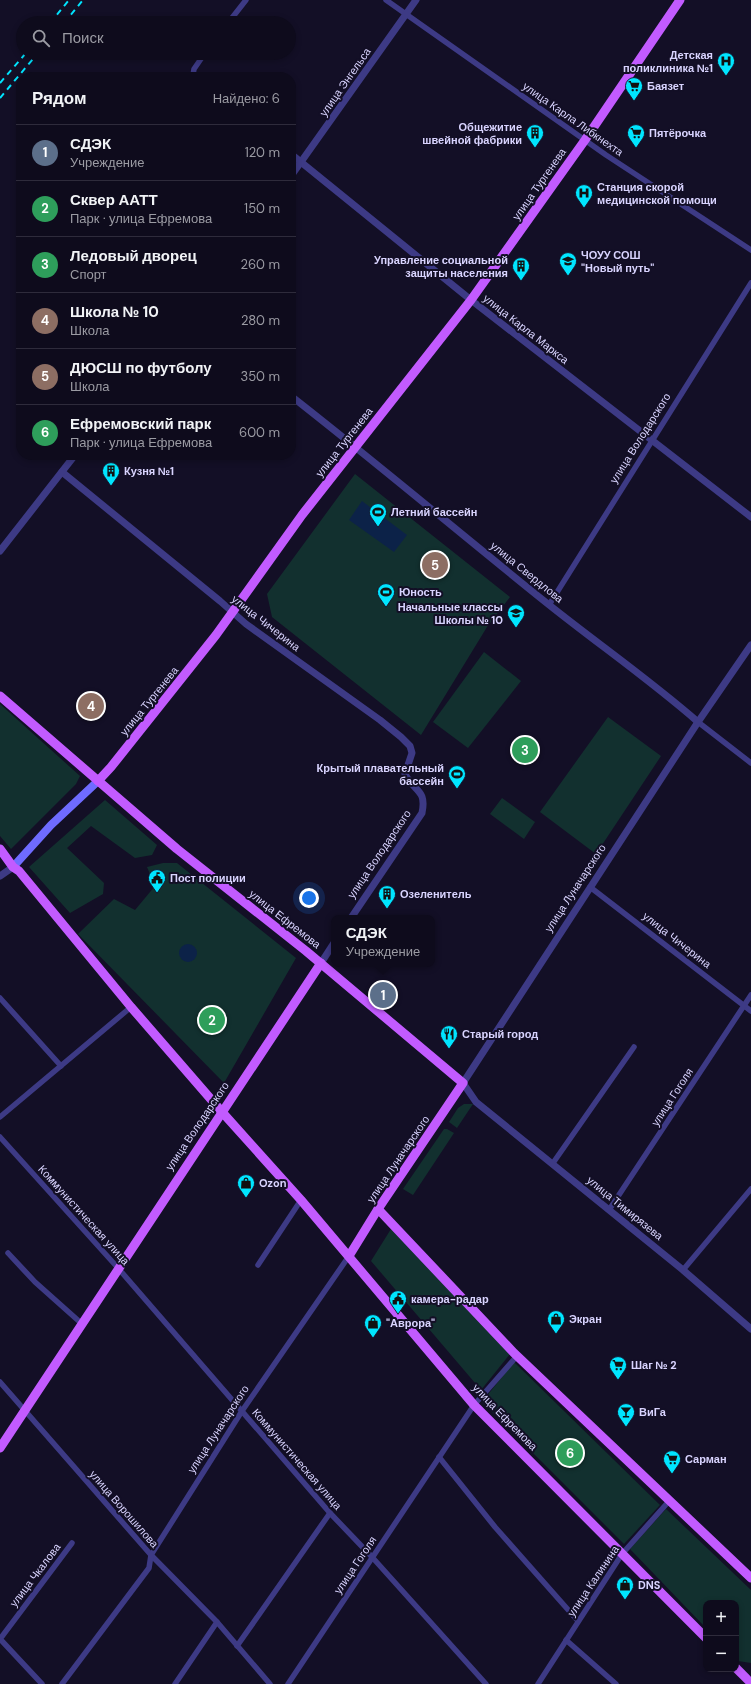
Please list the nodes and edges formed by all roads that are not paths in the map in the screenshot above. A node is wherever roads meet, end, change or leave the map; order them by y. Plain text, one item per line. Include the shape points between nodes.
1 (246, 0) edge
2 (386, 0) edge
3 (416, 0) edge
4 (680, 0) edge
5 (406, 14) junction
6 (233, 16) edge
7 (200, 60) edge
8 (194, 72) edge
9 (585, 140) junction
10 (296, 158) edge
11 (301, 162) junction
12 (296, 169) edge
13 (751, 250) edge
14 (751, 283) edge
15 (471, 300) junction
16 (296, 400) edge
17 (653, 441) junction
18 (356, 447) junction
19 (71, 460) edge
20 (62, 472) junction
21 (751, 517) edge
22 (0, 551) edge
23 (549, 604) junction
24 (233, 612) junction
25 (751, 645) edge
26 (0, 696) edge
27 (698, 722) junction
28 (751, 763) edge
29 (98, 781) junction
30 (424, 802) joint
31 (0, 849) edge
32 (13, 867) junction
33 (0, 876) edge
34 (590, 887) junction
35 (353, 915) edge
36 (331, 948) edge
37 (321, 963) junction
38 (751, 996) edge
39 (0, 998) edge
40 (744, 1005) junction
41 (132, 1007) junction
42 (751, 1011) edge
43 (634, 1047) dead end
44 (61, 1066) junction
45 (463, 1082) junction
46 (222, 1112) junction
47 (0, 1117) edge
48 (0, 1137) edge
49 (553, 1163) junction
50 (751, 1188) edge
51 (301, 1200) junction
52 (378, 1209) junction
53 (609, 1210) junction
54 (8, 1253) dead end
55 (349, 1256) junction
56 (258, 1265) dead end
57 (118, 1268) junction
58 (683, 1270) junction
59 (81, 1323) junction
60 (751, 1329) edge
61 (516, 1356) junction
62 (0, 1382) edge
63 (474, 1405) junction
64 (25, 1409) junction
65 (242, 1411) junction
66 (0, 1448) edge
67 (439, 1457) junction
68 (670, 1500) junction
69 (330, 1513) junction
70 (72, 1543) dead end
71 (622, 1554) junction
72 (151, 1555) junction
73 (372, 1557) junction
74 (751, 1578) edge
75 (578, 1621) junction
76 (217, 1622) junction
77 (704, 1636) edge
78 (566, 1640) junction
79 (237, 1646) junction
80 (739, 1671) edge
81 (751, 1683) edge
82 (42, 1684) edge
83 (62, 1684) edge
84 (175, 1684) edge
85 (270, 1684) edge
86 (288, 1684) edge
87 (486, 1684) edge
88 (538, 1684) edge
89 (616, 1684) edge

1 - 6 street
2 - 5 street, улица Карла Либкнехта
3 - 5 street, улица Энгельса
4 - 9 main road, улица Тургенева
5 - 9 street, улица Карла Либкнехта
5 - 11 street, улица Энгельса
7 - 8 street
9 - 13 street, улица Карла Либкнехта
9 - 15 main road, улица Тургенева
10 - 11 street, улица Карла Маркса
11 - 12 street, улица Энгельса
11 - 15 street, улица Карла Маркса
14 - 17 street, улица Володарского
15 - 17 street, улица Карла Маркса
15 - 18 main road, улица Тургенева
16 - 18 street, улица Свердлова
17 - 21 street, улица Карла Маркса
17 - 23 street, улица Володарского
18 - 23 street, улица Свердлова
18 - 24 main road, улица Тургенева via 302,515
19 - 20 street
20 - 22 street
20 - 24 street, улица Чичерина
23 - 27 street, улица Свердлова
24 - 29 main road, улица Тургенева via 174,690
24 - 30 street, улица Чичерина via 401,737 410,746 412,753 405,774 422,794
25 - 27 street, улица Луначарского
26 - 29 main road, улица Ефремова
27 - 28 street, улица Свердлова
27 - 34 street, улица Луначарского
29 - 32 main road, улица Тургенева via 51,825
29 - 37 main road, улица Ефремова via 177,849
30 - 35 street, улица Володарского via 422,813
31 - 32 main road, улица Ефремова
32 - 33 street, улица Тургенева
32 - 41 main road, улица Ефремова
34 - 40 street, улица Чичерина
34 - 45 street, улица Луначарского
36 - 37 street, улица Володарского
37 - 45 main road, улица Ефремова
37 - 46 main road, улица Володарского
38 - 40 street, улица Гоголя
39 - 44 street
40 - 42 street, улица Чичерина
40 - 53 street, улица Гоголя
41 - 44 street
41 - 46 main road, улица Ефремова
43 - 49 street
44 - 47 street
45 - 49 street, улица Тимирязева via 476,1102
45 - 52 main road, улица Луначарского
46 - 51 main road, улица Ефремова
46 - 57 main road, улица Володарского
48 - 57 street, Коммунистическая улица
49 - 53 street, улица Тимирязева
50 - 58 street
51 - 55 main road, улица Ефремова
51 - 56 street
52 - 55 main road, улица Луначарского
52 - 61 main road
53 - 58 street, улица Тимирязева
54 - 59 street via 35,1282
55 - 63 main road, улица Ефремова
55 - 65 street, улица Луначарского
57 - 59 main road, улица Володарского
57 - 65 street, Коммунистическая улица
58 - 60 street, улица Тимирязева
59 - 64 main road, улица Володарского
61 - 63 street, улица Гоголя
61 - 68 main road
62 - 64 street, улица Ворошилова
63 - 67 street, улица Гоголя
63 - 71 main road, улица Ефремова
64 - 66 main road, улица Володарского
64 - 72 street, улица Ворошилова
65 - 69 street, Коммунистическая улица
65 - 72 street, улица Луначарского
67 - 73 street, улица Гоголя
67 - 75 street via 495,1527
68 - 71 street, улица Калинина
68 - 74 main road
69 - 73 street, Коммунистическая улица
69 - 79 street
70 - 82 street, улица Чкалова via 0,1639
71 - 75 street, улица Калинина
71 - 77 main road, улица Ефремова
72 - 76 street, улица Ворошилова
72 - 83 street, улица Луначарского via 149,1568
73 - 86 street, улица Гоголя
73 - 87 street, Коммунистическая улица
75 - 78 street, улица Калинина
76 - 79 street, улица Ворошилова
76 - 84 street
78 - 88 street, улица Калинина
78 - 89 street
79 - 85 street, улица Ворошилова
80 - 81 main road

